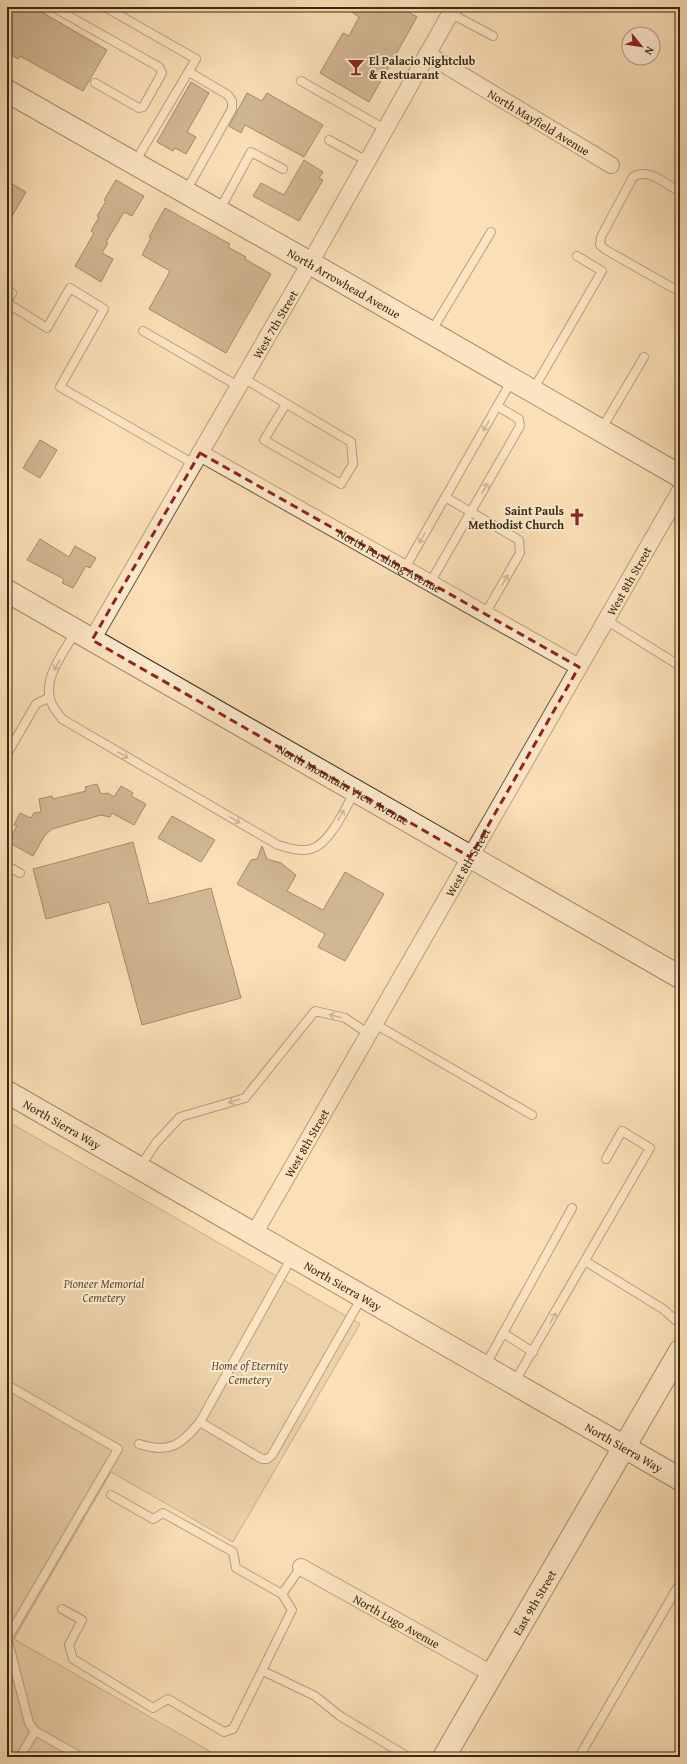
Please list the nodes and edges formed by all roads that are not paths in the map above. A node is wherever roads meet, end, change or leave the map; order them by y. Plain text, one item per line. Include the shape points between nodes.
1 (53, 7) edge
2 (105, 7) edge
3 (452, 10) edge
4 (492, 36) dead end
5 (427, 54) junction
6 (189, 72) junction
7 (301, 81) dead end
8 (95, 83) dead end
9 (7, 90) edge
10 (385, 129) junction
11 (329, 140) dead end
12 (367, 161) junction
13 (134, 163) junction
14 (611, 165) dead end
15 (283, 169) dead end
16 (185, 192) junction
17 (680, 192) edge
18 (218, 211) junction
19 (491, 232) dead end
20 (577, 256) dead end
21 (310, 262) junction
22 (12, 292) dead end
23 (680, 292) edge
24 (7, 303) edge
25 (143, 332) dead end
26 (430, 332) junction
27 (644, 357) dead end
28 (512, 380) junction
29 (241, 382) junction
30 (532, 391) junction
31 (286, 404) junction
32 (497, 406) junction
33 (601, 431) junction
34 (197, 458) junction
35 (680, 476) edge
36 (680, 490) edge
37 (445, 497) junction
38 (471, 513) junction
39 (405, 568) junction
40 (430, 583) junction
41 (7, 591) edge
42 (485, 614) junction
43 (606, 620) junction
44 (84, 635) junction
45 (680, 666) edge
46 (579, 667) junction
47 (50, 697) junction
48 (7, 754) edge
49 (355, 791) junction
50 (470, 857) junction
51 (7, 866) edge
52 (20, 873) dead end
53 (680, 977) edge
54 (372, 1029) junction
55 (7, 1092) edge
56 (532, 1115) dead end
57 (606, 1159) dead end
58 (139, 1168) junction
59 (572, 1208) dead end
60 (254, 1234) junction
61 (293, 1256) junction
62 (585, 1261) junction
63 (362, 1296) junction
64 (680, 1324) edge
65 (503, 1333) junction
66 (680, 1351) edge
67 (533, 1352) junction
68 (484, 1366) junction
69 (514, 1384) junction
70 (7, 1385) edge
71 (200, 1422) junction
72 (139, 1444) dead end
73 (625, 1447) junction
74 (680, 1479) edge
75 (111, 1495) dead end
76 (301, 1567) joint
77 (680, 1583) edge
78 (282, 1594) junction
79 (62, 1608) dead end
80 (7, 1638) edge
81 (263, 1671) junction
82 (492, 1674) junction
83 (35, 1731) junction
84 (20, 1757) edge
85 (81, 1757) edge
86 (408, 1757) edge
87 (444, 1757) edge
88 (579, 1757) edge

1 - 8 lane via 159,67 162,73 143,107 139,108
2 - 6 lane via 196,59
3 - 4 lane
3 - 5 street, West 7th Street
5 - 10 street, West 7th Street
5 - 14 street, North Mayfield Avenue
6 - 13 lane
6 - 16 lane via 228,95 232,101 232,109
7 - 10 lane
9 - 13 street, North Arrowhead Avenue
10 - 12 street, West 7th Street
11 - 12 lane
12 - 21 street, West 7th Street
13 - 16 street, North Arrowhead Avenue
15 - 18 lane via 252,152
16 - 18 street, North Arrowhead Avenue
17 - 23 lane via 648,173 633,177 601,237 600,245
18 - 21 street, North Arrowhead Avenue
19 - 26 lane
20 - 30 lane via 602,271
21 - 26 street, North Arrowhead Avenue
21 - 29 street, West 7th Street
22 - 24 lane
24 - 34 lane via 47,328 70,288 104,309 60,387
25 - 29 lane
26 - 28 street, North Arrowhead Avenue
27 - 33 lane
28 - 30 street, North Arrowhead Avenue
28 - 32 lane
29 - 31 lane
29 - 34 street, West 7th Street
30 - 33 street, North Arrowhead Avenue
31 - 31 lane via 350,442 353,464 341,484 264,440
32 -> 37 lane
38 -> 32 lane via 520,426 520,419
33 - 35 street, North Arrowhead Avenue
34 - 39 street, North Pershing Avenue
34 - 44 street, West 7th Street
36 - 43 street, West 8th Street
37 - 38 lane
37 -> 39 lane
38 - 40 lane
42 -> 38 lane via 520,553 519,540
39 - 40 street, North Pershing Avenue
40 - 42 street, North Pershing Avenue
41 - 44 street, North Mountain View Avenue
42 - 46 street, North Pershing Avenue
43 - 45 lane
43 - 46 street, West 8th Street
44 -> 47 lane via 52,675
44 - 49 street, North Mountain View Avenue
46 - 50 street, West 8th Street
47 - 48 lane via 36,704
47 -> 49 lane via 52,705 62,719 278,845 295,850 312,849 322,842 330,835
49 - 50 street, North Mountain View Avenue
50 - 53 street, North Mountain View Avenue
50 - 54 street, West 8th Street
51 - 52 lane
54 - 56 lane
54 -> 58 lane via 346,1018 315,1011 245,1098 180,1117 156,1143
54 - 60 street, West 8th Street
55 - 58 street, North Sierra Way
57 - 62 lane via 622,1131 650,1148
58 - 60 street, North Sierra Way
59 - 65 lane
60 - 61 street, North Sierra Way
61 - 63 street, North Sierra Way
61 - 71 lane
62 - 64 lane via 663,1308
67 -> 62 lane
63 - 68 street, North Sierra Way
63 - 71 lane via 272,1455 267,1459 262,1459
65 - 67 lane
65 - 68 lane
66 - 73 street, East 9th Street
67 - 69 lane
68 - 69 street, North Sierra Way
69 - 73 street, North Sierra Way
70 - 80 lane via 118,1449
71 - 72 lane via 190,1435 177,1445 163,1449
73 - 74 street, North Sierra Way
73 - 82 street, East 9th Street
75 - 78 lane via 153,1519 163,1513 233,1552 236,1568
76 - 78 lane
76 - 82 street, North Lugo Avenue
77 - 88 lane
78 - 81 lane via 292,1610
79 - 81 lane via 82,1620 69,1644 72,1659 153,1708 168,1700 224,1732 233,1730
80 - 83 lane via 29,1723
81 - 86 lane via 316,1696 340,1716
82 - 87 street, East 9th Street
83 - 84 lane
83 - 85 lane

